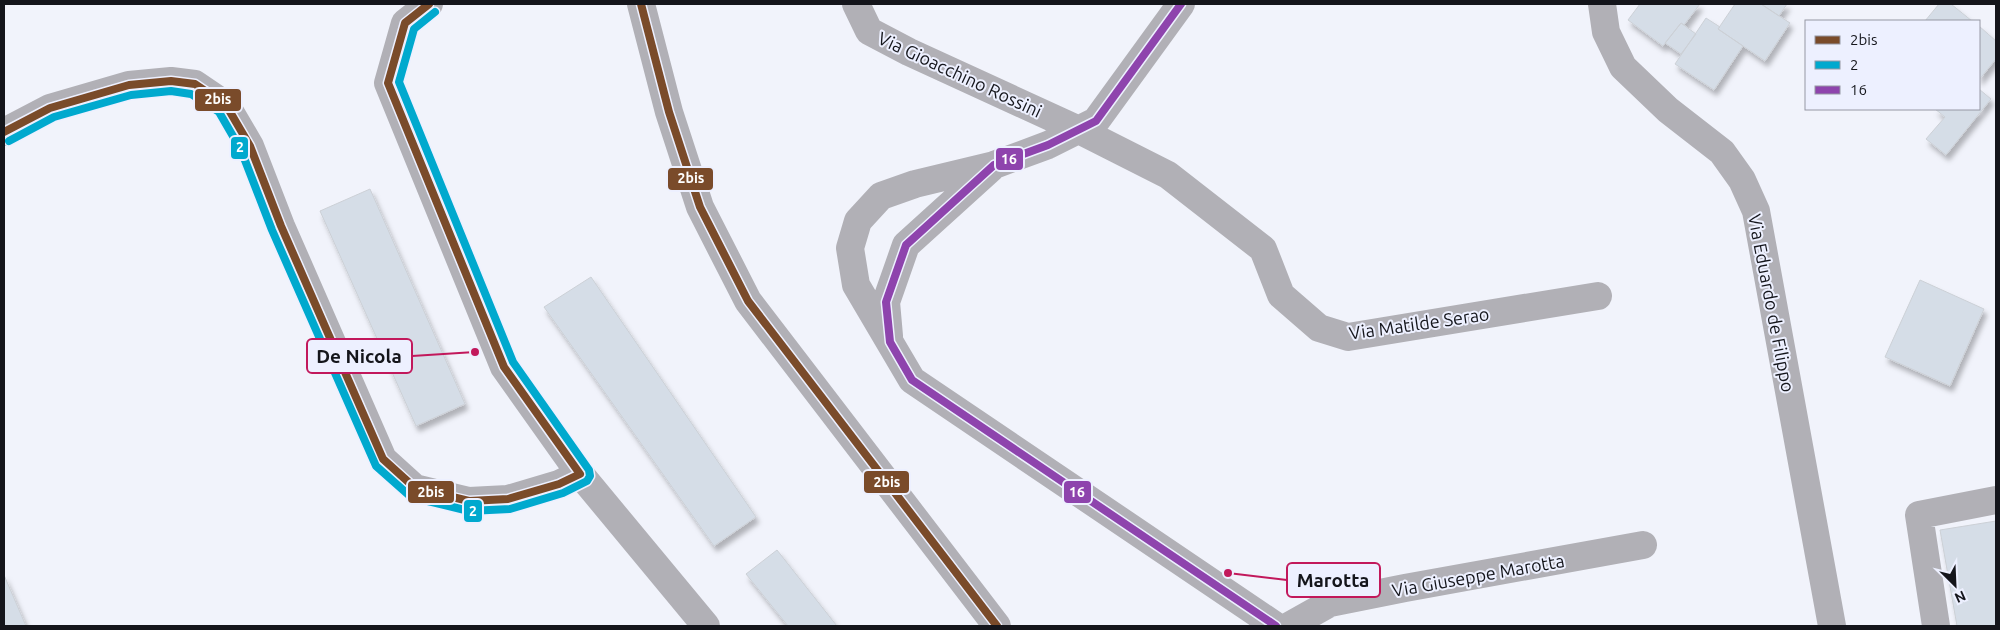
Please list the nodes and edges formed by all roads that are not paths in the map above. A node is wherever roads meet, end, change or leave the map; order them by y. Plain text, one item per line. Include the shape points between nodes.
1 (429, 4) edge
2 (856, 4) edge
3 (1181, 4) edge
4 (1602, 4) edge
5 (638, 6) edge
6 (1079, 130) junction
7 (4, 132) edge
8 (994, 165) junction
9 (1598, 296) dead end
10 (890, 342) junction
11 (580, 474) junction
12 (1996, 500) edge
13 (1644, 545) dead end
14 (706, 626) edge
15 (997, 626) edge
16 (1276, 626) edge
17 (1289, 626) edge
18 (1832, 626) edge
19 (1936, 626) edge

1 - 11 street via 404,23 388,83 504,367
2 - 6 street, Via Gioacchino Rossini via 869,31
3 - 6 street via 1096,121
4 - 18 street, Via Eduardo de Filippo via 1606,32 1623,67 1668,110 1722,152 1742,180 1756,211
5 - 15 street via 700,208 748,300
6 - 8 street
6 - 9 street, Via Matilde Serao via 1168,174 1263,249 1280,295 1319,328 1348,337
7 - 11 street via 50,108 129,84 171,81 195,84 226,106 250,146 281,226 383,459 415,488 469,501 508,499 560,484
8 - 10 street via 906,244 886,302
8 - 10 street via 880,196 858,221 850,248 856,285
10 - 16 street via 912,380
11 - 14 street
12 - 19 street via 1919,515
13 - 17 street, Via Giuseppe Marotta via 1330,603

